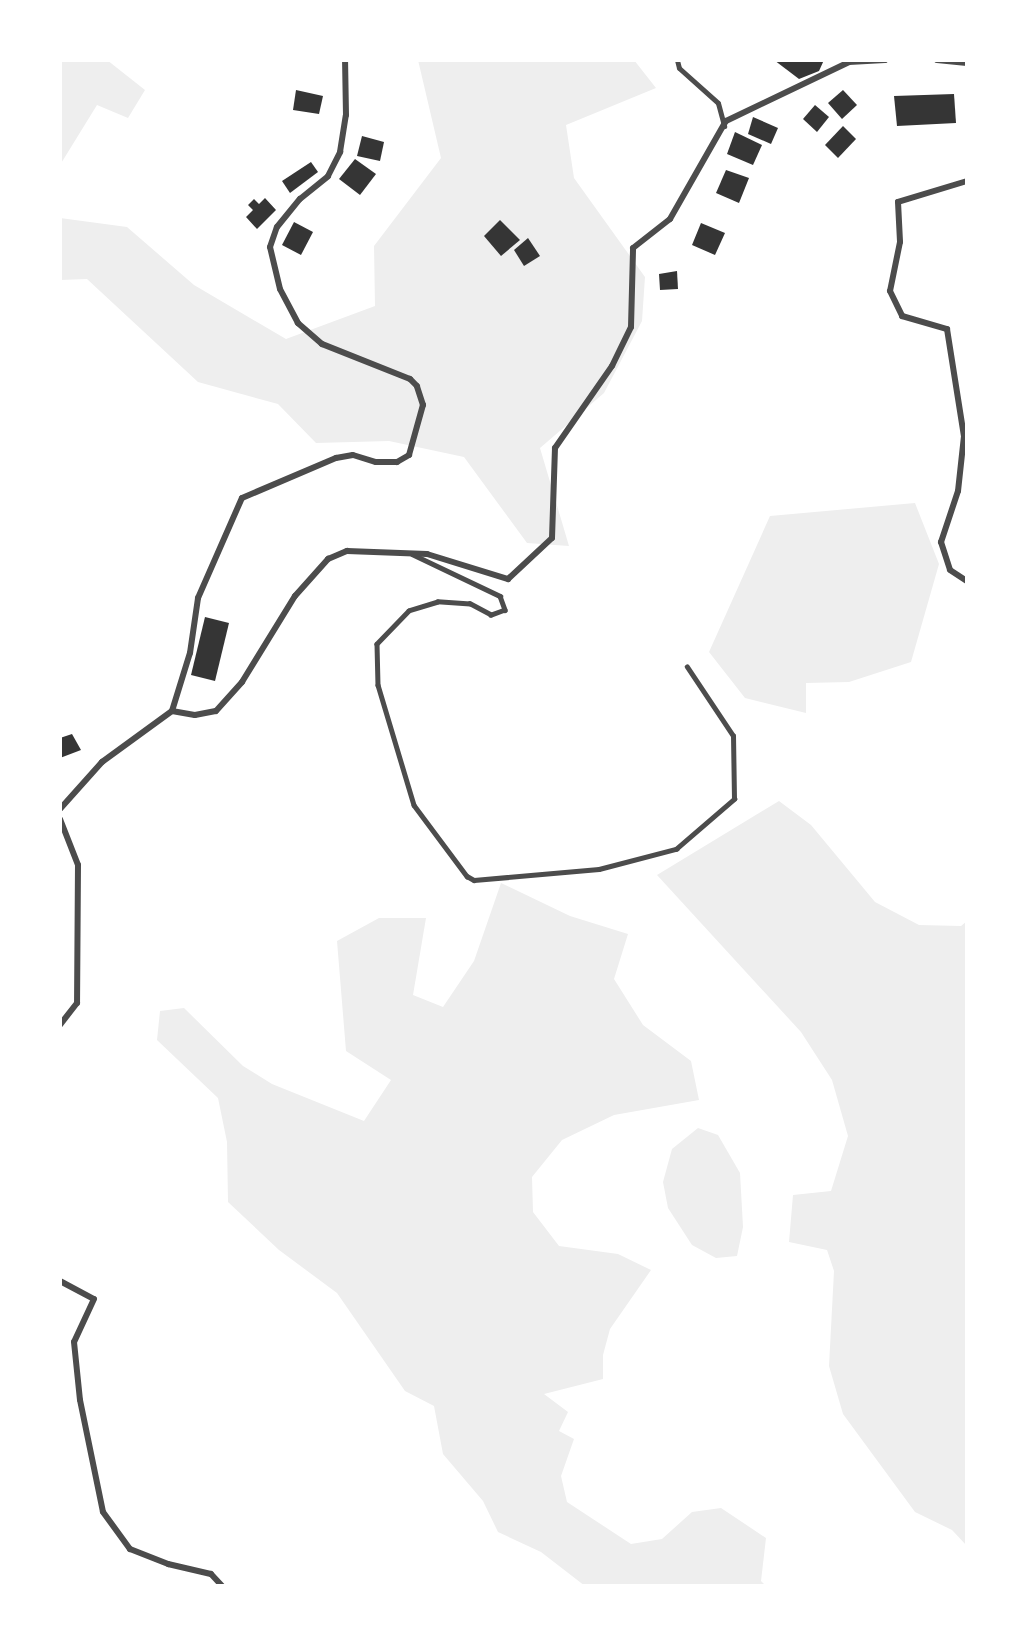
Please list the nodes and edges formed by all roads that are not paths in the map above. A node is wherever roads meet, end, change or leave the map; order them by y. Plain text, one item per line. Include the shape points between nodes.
1 (345, 60) edge
2 (677, 60) edge
3 (885, 60) edge
4 (937, 60) edge
5 (967, 63) edge
6 (724, 126) junction
7 (967, 181) edge
8 (409, 552) junction
9 (967, 581) edge
10 (687, 667) dead end
11 (172, 711) junction
12 (60, 808) edge
13 (60, 819) edge
14 (60, 1024) edge
15 (60, 1281) edge
16 (222, 1586) edge

1 - 11 street via 346,115 340,152 328,176 300,199 277,227 270,247 280,289 298,323 322,344 410,379 423,405 418,428 409,455 397,462 376,462 353,455 336,458 242,498 198,598 190,653
2 - 6 street via 679,68 718,103
3 - 6 street via 849,62 726,121
4 - 5 street
6 - 8 street via 670,219 633,248 631,327 612,366 555,448 552,538 508,579
7 - 9 street via 898,202 900,242 890,291 902,316 947,329 964,436 958,491 941,542 950,570
8 - 10 lane via 500,596 505,610 491,615 470,604 438,602 409,611 377,644 378,685 414,805 474,880 599,868 676,849 734,799 733,736
8 - 11 street via 347,551 328,559 295,596 242,682 216,711 195,716
11 - 12 street via 102,762
13 - 14 street via 78,865 76,1003
15 - 16 street via 94,1299 74,1342 80,1400 104,1512 130,1549 168,1564 211,1574

